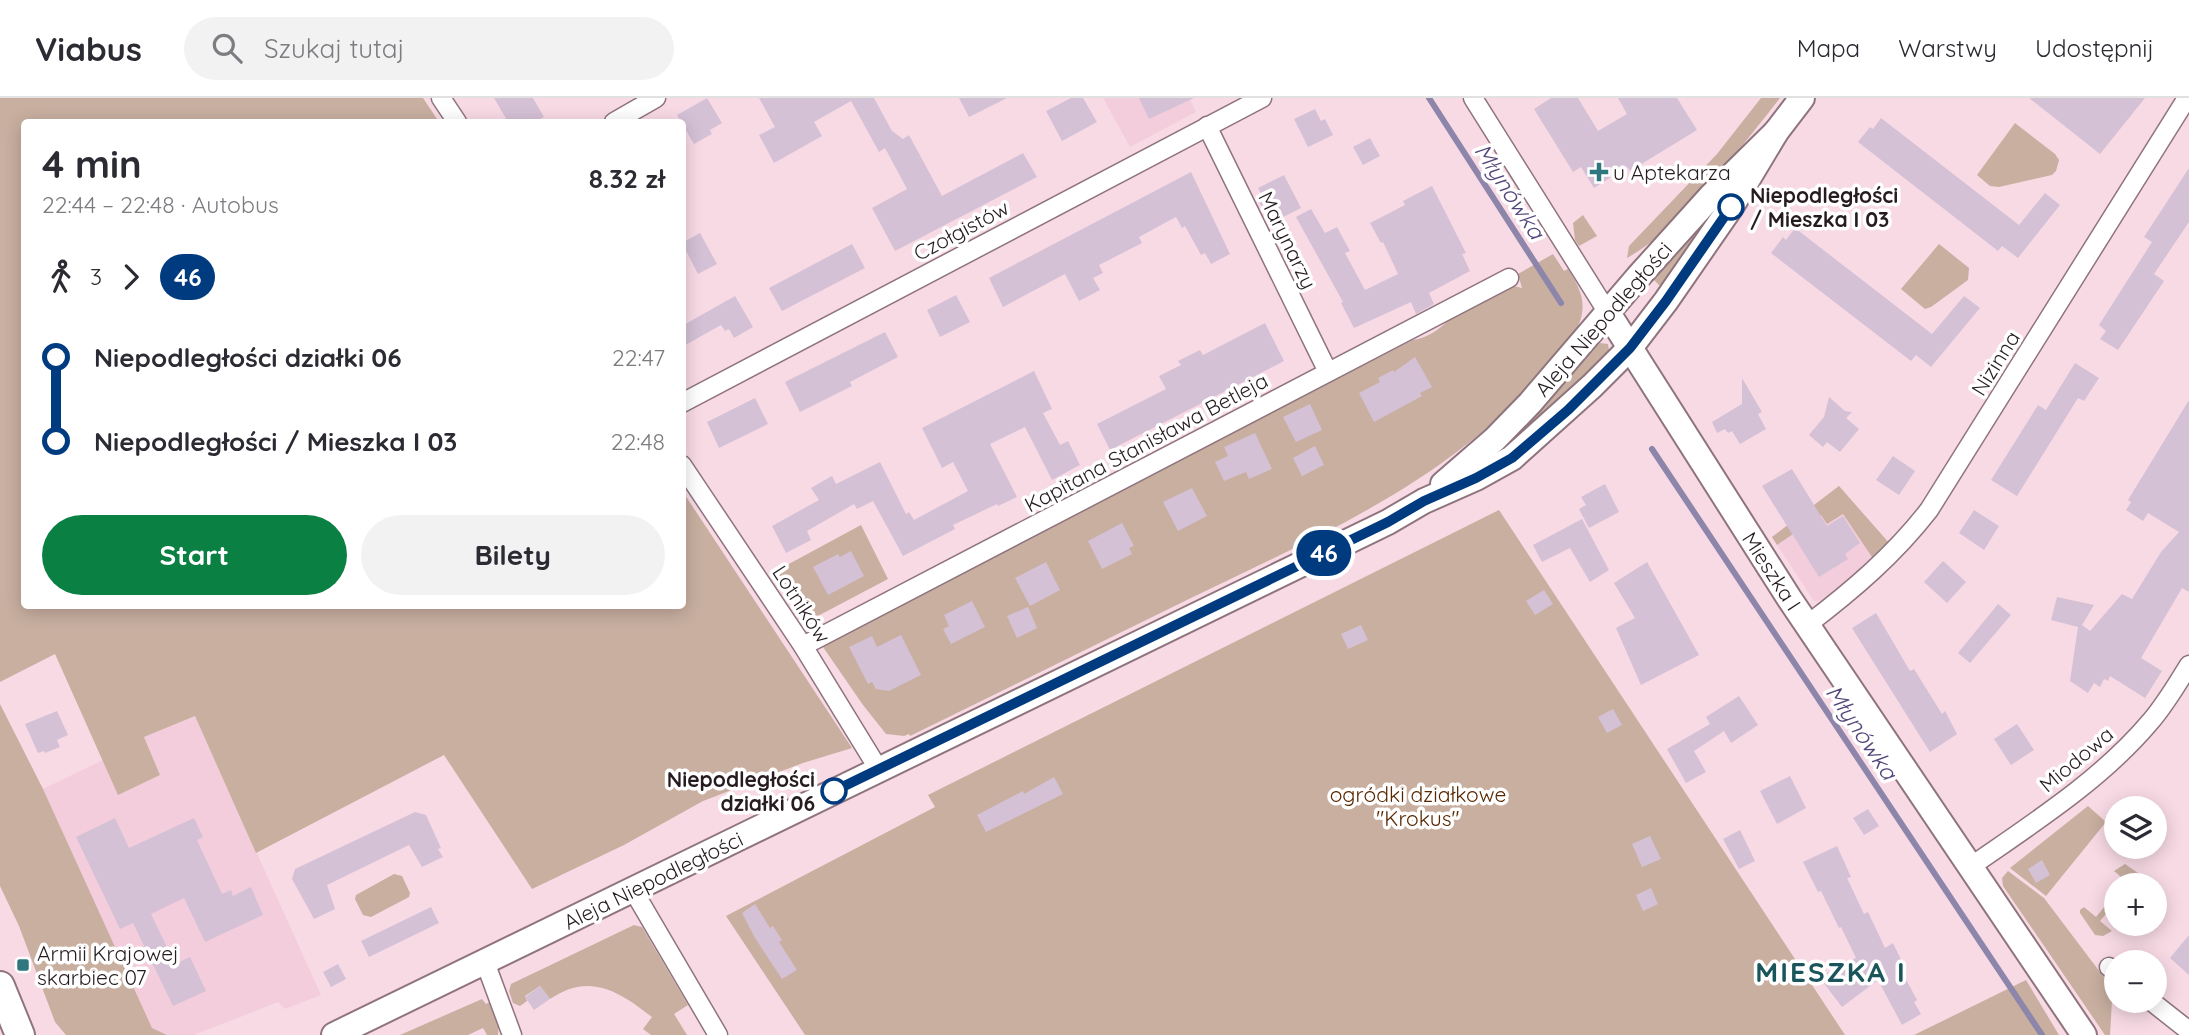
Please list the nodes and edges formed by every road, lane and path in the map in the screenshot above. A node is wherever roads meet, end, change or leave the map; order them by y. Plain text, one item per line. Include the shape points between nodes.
1 (441, 98) edge
2 (656, 98) edge
3 (1262, 98) edge
4 (1495, 98) edge
5 (1802, 98) edge
6 (2188, 98) edge
7 (1476, 103) edge
8 (455, 119) edge
9 (619, 119) edge
10 (1207, 126) junction
11 (1776, 132) junction
12 (1510, 278) dead end
13 (1608, 313) junction
14 (1630, 348) junction
15 (1328, 372) junction
16 (686, 400) edge
17 (686, 470) edge
18 (1424, 501) junction
19 (1808, 625) junction
20 (803, 646) junction
21 (2187, 671) edge
22 (879, 770) junction
23 (1970, 867) junction
24 (633, 890) junction
25 (485, 962) junction
26 (0, 986) edge
27 (2166, 1013) edge
28 (2189, 1031) edge
29 (20, 1035) edge
30 (334, 1035) edge
31 (512, 1035) edge
32 (718, 1035) edge
33 (2084, 1035) edge

1 - 8 street
2 - 9 street
3 - 10 street, Czołgistów
4 - 7 street
5 - 11 street, Aleja Niepodległości
6 - 19 street, Nizinna via 1929,510 1879,567
7 - 13 street, Mieszka I
10 - 15 street, Marynarzy
10 - 16 street, Czołgistów
11 - 13 street, Aleja Niepodległości via 1712,195
11 - 14 street, Aleja Niepodległości via 1731,207
12 - 15 street, Kapitana Stanisława Betleja
13 - 14 street, Mieszka I
13 - 18 street, Aleja Niepodległości via 1531,403
14 - 18 street, Aleja Niepodległości via 1512,458
14 - 19 street, Mieszka I
15 - 20 street, Kapitana Stanisława Betleja
17 - 20 street, Lotników
18 - 22 street, Aleja Niepodległości
19 - 23 street, Mieszka I
20 - 22 street, Lotników
21 - 23 street, Miodowa via 2120,754
22 - 24 street, Aleja Niepodległości
23 - 33 street, Mieszka I
24 - 25 street, Aleja Niepodległości
24 - 32 street
25 - 30 street, Aleja Niepodległości
25 - 31 street
26 - 29 main road
27 - 28 street

